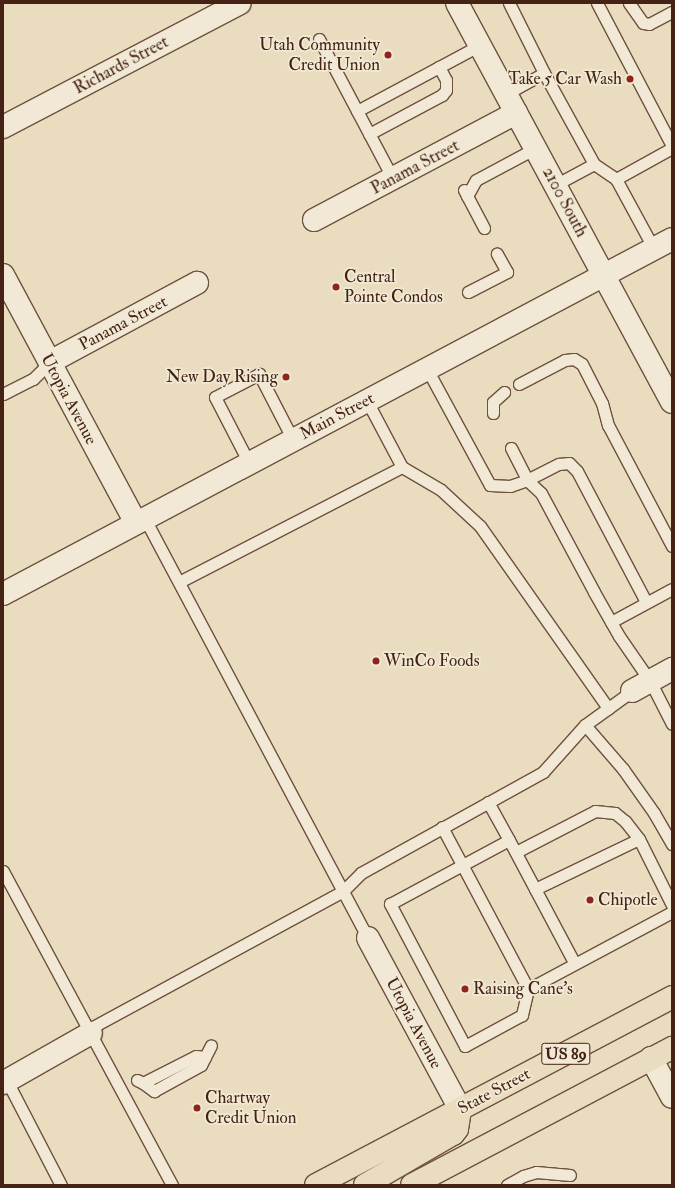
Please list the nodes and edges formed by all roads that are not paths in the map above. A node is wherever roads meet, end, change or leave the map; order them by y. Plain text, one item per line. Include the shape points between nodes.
1 (240, 3) edge
2 (457, 3) edge
3 (509, 3) edge
4 (597, 3) edge
5 (629, 3) edge
6 (672, 12) edge
7 (319, 39) dead end
8 (480, 45) junction
9 (439, 66) junction
10 (544, 73) junction
11 (506, 94) junction
12 (357, 111) junction
13 (516, 113) junction
14 (3, 127) edge
15 (369, 134) junction
16 (672, 147) edge
17 (536, 148) junction
18 (594, 164) junction
19 (393, 179) junction
20 (616, 179) junction
21 (555, 184) junction
22 (314, 220) dead end
23 (484, 228) dead end
24 (663, 244) edge
25 (497, 254) dead end
26 (3, 275) edge
27 (604, 275) junction
28 (197, 283) dead end
29 (468, 292) dead end
30 (50, 362) junction
31 (427, 369) junction
32 (519, 384) dead end
33 (504, 392) dead end
34 (3, 394) edge
35 (367, 401) junction
36 (672, 402) edge
37 (493, 413) dead end
38 (293, 440) junction
39 (512, 448) dead end
40 (249, 463) junction
41 (402, 467) junction
42 (527, 480) junction
43 (141, 521) junction
44 (672, 546) edge
45 (179, 582) junction
46 (672, 589) edge
47 (3, 594) edge
48 (646, 602) junction
49 (611, 622) junction
50 (672, 669) edge
51 (641, 686) junction
52 (608, 708) junction
53 (672, 724) edge
54 (585, 725) junction
55 (488, 802) junction
56 (442, 827) junction
57 (639, 839) junction
58 (509, 840) junction
59 (672, 844) edge
60 (516, 852) junction
61 (462, 865) junction
62 (3, 871) edge
63 (535, 889) junction
64 (343, 891) junction
65 (672, 905) edge
66 (672, 912) edge
67 (368, 938) joint
68 (575, 964) junction
69 (528, 989) junction
70 (672, 997) edge
71 (90, 1031) junction
72 (211, 1045) dead end
73 (672, 1048) edge
74 (651, 1058) junction
75 (5, 1082) edge
76 (140, 1082) dead end
77 (672, 1097) edge
78 (460, 1110) junction
79 (570, 1175) dead end
80 (422, 1183) edge
81 (61, 1185) edge
82 (172, 1185) edge
83 (316, 1185) edge
84 (365, 1185) edge
85 (507, 1185) edge

1 - 14 street, Richards Street
2 - 8 street, 2100 South
3 - 10 lane
4 - 16 lane
5 - 6 lane via 643,24 649,24
7 - 12 lane
8 - 9 lane
8 - 11 street, 2100 South
9 - 12 lane
9 - 15 lane via 446,80 446,90 442,95
10 - 11 lane
10 - 18 lane
11 - 13 street, 2100 South
12 - 15 lane
13 - 17 street, 2100 South
13 - 19 street, Panama Street
15 - 19 lane
16 - 20 lane
17 - 21 street, 2100 South
17 - 23 lane via 476,180 465,192
18 - 20 lane
18 - 21 lane
19 - 22 street, Panama Street
20 - 24 lane
21 - 27 street, 2100 South
24 - 27 street, Main Street
25 - 29 lane via 507,272
26 - 30 street, Utopia Avenue
27 - 31 street, Main Street
27 - 36 street, 2100 South
28 - 30 street, Panama Street
30 - 34 lane via 33,379
30 - 43 street, Utopia Avenue
31 - 35 street, Main Street
31 - 42 lane via 490,485 510,486
32 - 44 lane via 565,360 574,359 582,364 602,403 608,425
33 - 37 lane via 493,402
35 - 38 street, Main Street
35 - 41 lane
38 - 40 street, Main Street
38 - 40 lane via 259,374 215,397
39 - 42 lane
40 - 43 street, Main Street
41 - 45 lane
41 - 52 lane via 441,490 480,526
42 - 48 lane via 559,464 569,463 577,471
42 - 49 lane via 541,493
43 - 45 lane
43 - 47 street, Main Street
45 - 64 lane
46 - 48 lane
48 - 49 lane
49 - 51 lane
50 - 51 street
51 - 52 lane
51 - 53 lane
52 - 54 lane
54 - 55 lane via 542,772
54 - 59 lane via 623,769
55 - 56 lane
55 - 58 lane
56 - 61 lane
56 - 64 lane via 361,873
57 - 60 lane via 615,813 595,811
57 - 63 lane
57 - 65 lane
58 - 60 lane
58 - 61 lane
60 - 63 lane
61 - 69 lane
61 - 69 lane via 390,904 465,1046 522,1015
62 - 71 lane
63 - 68 lane
64 - 67 lane
64 - 71 lane
66 - 68 lane
67 - 78 street, Utopia Avenue
68 - 69 lane
70 - 78 main road, State Street / US 89
71 - 75 street
71 - 82 lane
72 - 76 lane via 205,1057 196,1056
73 - 74 main road, US 89
74 - 77 street
74 - 80 main road, US 89
75 - 81 lane
78 - 83 main road, State Street / US 89
78 - 84 main road via 454,1134
79 - 85 lane via 536,1172

